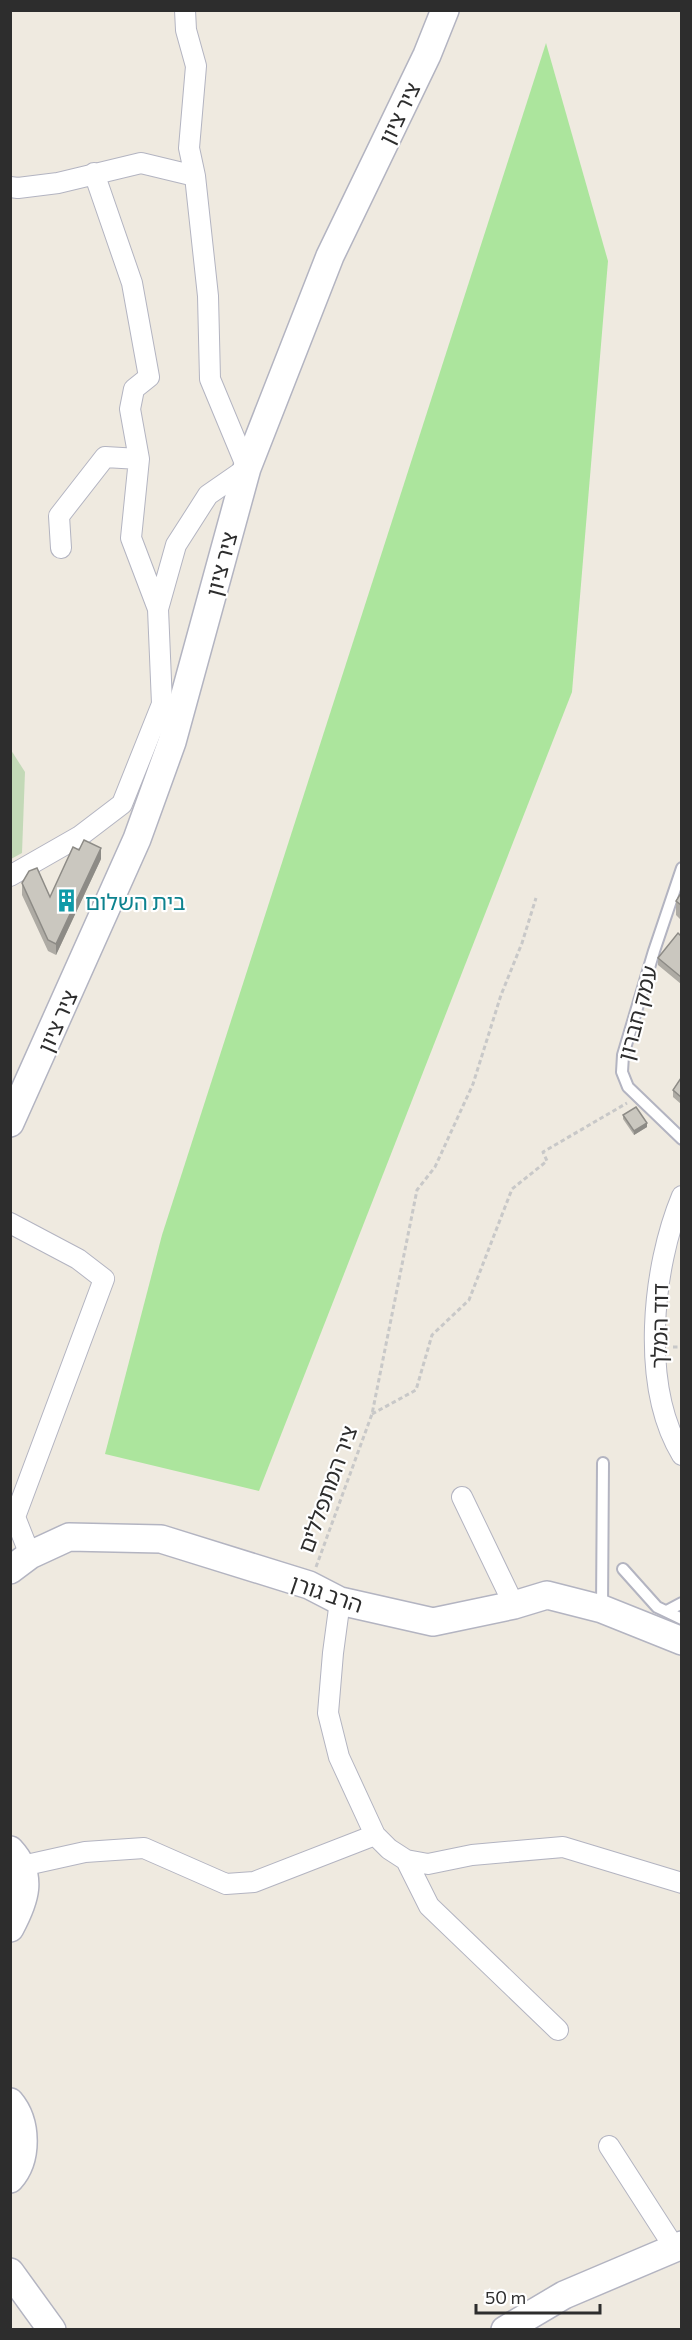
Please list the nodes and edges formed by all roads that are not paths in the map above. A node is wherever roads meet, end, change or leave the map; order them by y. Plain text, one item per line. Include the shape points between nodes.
1 (185, 10) edge
2 (445, 10) edge
3 (94, 173) junction
4 (195, 176) junction
5 (10, 187) edge
6 (139, 459) junction
7 (247, 468) junction
8 (61, 548) dead end
9 (158, 609) junction
10 (681, 868) edge
11 (10, 876) edge
12 (10, 1123) edge
13 (681, 1139) edge
14 (681, 1196) edge
15 (10, 1223) edge
16 (674, 1242) edge
17 (681, 1455) edge
18 (603, 1463) dead end
19 (462, 1497) dead end
20 (20, 1563) edge
21 (623, 1569) dead end
22 (340, 1601) junction
23 (681, 1603) edge
24 (514, 1605) junction
25 (602, 1609) junction
26 (667, 1611) junction
27 (681, 1619) edge
28 (681, 1641) edge
29 (375, 1835) junction
30 (16, 1858) edge
31 (406, 1860) junction
32 (681, 1883) edge
33 (10, 1928) edge
34 (558, 2030) dead end
35 (10, 2102) edge
36 (609, 2146) dead end
37 (10, 2179) edge
38 (678, 2246) edge
39 (10, 2272) edge
40 (52, 2330) edge
41 (505, 2330) edge

1 - 4 street via 196,66 189,148
2 - 7 street, ציר ציון via 330,256
3 - 4 street via 141,163
3 - 5 street via 58,183
3 - 6 street via 132,283 149,377 134,389 130,409
4 - 7 street via 208,296 210,379
6 - 8 street via 105,457 59,516
6 - 9 street via 131,538
7 - 9 street via 208,495 176,545
7 - 12 street, ציר ציון via 171,742 137,839
9 - 11 street via 162,704 122,804 80,836
10 - 13 lane, עמק חברון via 623,1055 622,1072 628,1087
14 - 16 street, דוד המלך
15 - 20 street via 78,1259 104,1279 15,1517
16 - 17 street, דוד המלך via 656,1298 657,1362 663,1412
18 - 25 lane
19 - 24 street
20 - 22 street, הרב גורן via 69,1537 161,1539 309,1585
21 - 26 lane via 650,1600
22 - 24 street, הרב גורן via 434,1622
22 - 29 street via 328,1713 339,1757
23 - 26 lane
24 - 25 street, הרב גורן via 547,1595
25 - 28 street, הרב גורן
26 - 27 lane
29 - 30 street via 254,1882 225,1884 144,1848
29 - 31 street
30 - 33 street via 26,1886
31 - 32 street via 428,1864 472,1855 563,1847
31 - 34 street via 429,1906
35 - 37 street via 23,2130 22,2154
36 - 38 street
38 - 41 street via 564,2295
39 - 40 street

